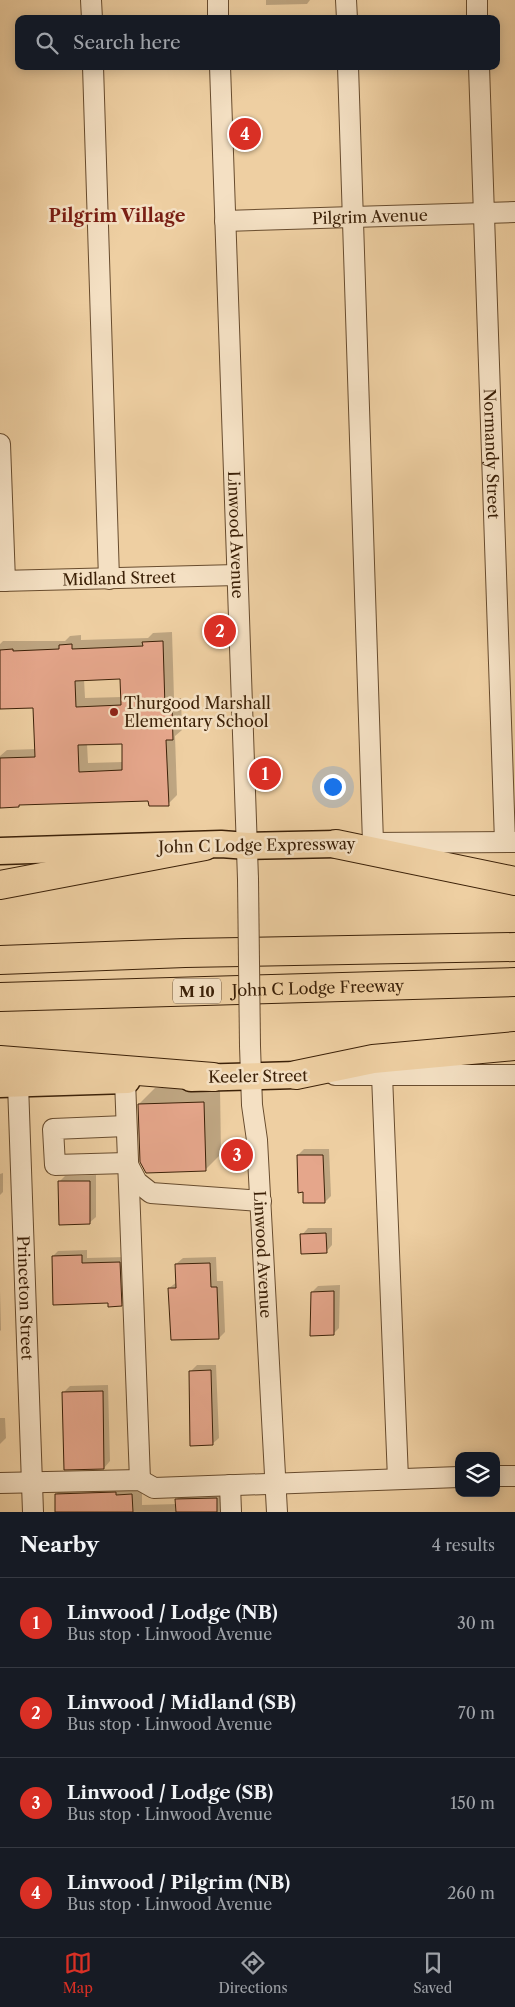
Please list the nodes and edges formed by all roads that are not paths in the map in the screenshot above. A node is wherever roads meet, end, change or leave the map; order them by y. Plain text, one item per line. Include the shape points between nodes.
1 (91, 0) edge
2 (218, 0) edge
3 (346, 0) edge
4 (477, 0) edge
5 (92, 15) edge
6 (218, 15) edge
7 (347, 15) edge
8 (477, 15) edge
9 (93, 70) edge
10 (220, 70) edge
11 (348, 70) edge
12 (479, 70) edge
13 (515, 212) edge
14 (483, 213) junction
15 (353, 216) junction
16 (225, 220) junction
17 (0, 444) edge
18 (237, 576) junction
19 (108, 579) junction
20 (2, 581) edge
21 (510, 842) edge
22 (373, 843) junction
23 (336, 844) junction
24 (205, 846) junction
25 (248, 846) junction
26 (0, 851) edge
27 (515, 881) edge
28 (0, 885) edge
29 (515, 947) edge
30 (0, 960) edge
31 (515, 982) edge
32 (0, 997) edge
33 (515, 1046) edge
34 (0, 1060) edge
35 (296, 1075) junction
36 (382, 1075) junction
37 (251, 1076) junction
38 (515, 1076) edge
39 (213, 1077) junction
40 (124, 1080) junction
41 (9, 1084) edge
42 (515, 1090) edge
43 (126, 1126) junction
44 (54, 1137) junction
45 (20, 1138) junction
46 (127, 1164) junction
47 (260, 1201) junction
48 (500, 1476) edge
49 (515, 1476) edge
50 (455, 1477) edge
51 (398, 1479) junction
52 (140, 1480) junction
53 (32, 1482) junction
54 (0, 1483) edge
55 (276, 1483) junction
56 (230, 1485) junction
57 (33, 1512) edge
58 (231, 1512) edge
59 (277, 1512) edge

1 - 5 street
2 - 6 street
3 - 7 street
4 - 8 street
9 - 19 street
10 - 16 street, Linwood Avenue
11 - 15 street
12 - 14 street, Normandy Street
13 - 14 street, Pilgrim Avenue
14 - 15 street, Pilgrim Avenue
14 - 21 street, Normandy Street
15 - 16 street, Pilgrim Avenue
15 - 22 street
16 - 18 street, Linwood Avenue
17 - 20 street
18 - 19 street, Midland Street
18 - 25 street, Linwood Avenue
19 - 20 street, Midland Street
21 - 22 street, John C Lodge Expressway
22 - 23 street, John C Lodge Expressway
23 - 25 main road, John C Lodge Expressway
23 - 27 highway
24 - 25 main road, John C Lodge Expressway
24 - 26 main road, John C Lodge Expressway
24 - 28 highway
25 - 37 street, Linwood Avenue, bridge
29 - 30 highway
31 - 32 highway, John C Lodge Freeway / M 10
33 - 35 highway via 373,1059
34 - 39 highway
35 - 36 street, Keeler Street
35 - 37 main road, Keeler Street
36 - 38 street, Keeler Street
36 - 51 street
37 - 39 main road, Keeler Street
37 - 47 street, Linwood Avenue
38 - 42 street
39 - 40 main road, Keeler Street
40 - 41 main road, Keeler Street
40 - 43 street
41 - 45 street, Princeton Street
43 - 44 street via 53,1129
43 - 46 street
44 - 45 street
44 - 46 street via 55,1166
45 - 53 street, Princeton Street
46 - 47 street via 137,1182 151,1192
46 - 52 street
47 - 55 street, Linwood Avenue
48 - 49 street
50 - 51 street
51 - 55 street
52 - 53 street
52 - 56 street via 154,1488
53 - 54 street
53 - 57 street, Princeton Street
55 - 56 street
55 - 59 street, Linwood Avenue
56 - 58 street

